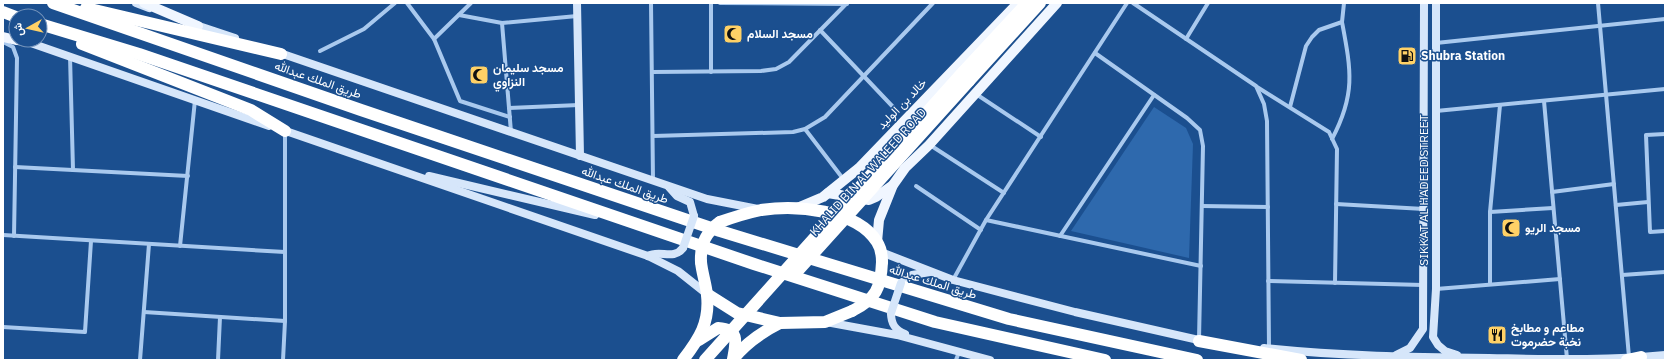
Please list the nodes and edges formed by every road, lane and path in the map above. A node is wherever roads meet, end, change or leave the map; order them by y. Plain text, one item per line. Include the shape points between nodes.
1 (53, 3) edge
2 (65, 3) edge
3 (136, 3) edge
4 (144, 3) edge
5 (407, 3) edge
6 (471, 3) edge
7 (577, 3) edge
8 (651, 3) edge
9 (711, 3) edge
10 (720, 3) edge
11 (847, 3) edge
12 (933, 3) edge
13 (1018, 3) edge
14 (1027, 3) edge
15 (1040, 3) edge
16 (1057, 3) edge
17 (1127, 3) edge
18 (1133, 3) edge
19 (1208, 3) edge
20 (1344, 3) edge
21 (1424, 3) edge
22 (1436, 3) edge
23 (1598, 3) edge
24 (391, 4) edge
25 (928, 5) edge
26 (459, 15) junction
27 (577, 16) junction
28 (1665, 19) edge
29 (1342, 22) junction
30 (502, 23) junction
31 (198, 26) junction
32 (1600, 26) junction
33 (48, 28) edge
34 (48, 29) edge
35 (820, 30) junction
36 (434, 39) junction
37 (1186, 39) junction
38 (3, 42) edge
39 (1436, 43) junction
40 (47, 48) edge
41 (320, 50) dead end
42 (1095, 53) junction
43 (281, 54) junction
44 (70, 56) junction
45 (652, 72) junction
46 (711, 72) junction
47 (863, 75) junction
48 (966, 77) junction
49 (1256, 86) junction
50 (1665, 89) edge
51 (976, 93) junction
52 (1606, 94) junction
53 (1154, 95) junction
54 (195, 100) junction
55 (1544, 101) junction
56 (579, 105) junction
57 (1500, 105) junction
58 (1290, 107) junction
59 (509, 108) junction
60 (894, 108) dead end
61 (1436, 111) junction
62 (510, 117) junction
63 (805, 130) junction
64 (285, 131) junction
65 (511, 132) junction
66 (1665, 134) edge
67 (653, 136) junction
68 (1041, 137) junction
69 (1332, 139) junction
70 (929, 145) junction
71 (580, 156) junction
72 (382, 165) junction
73 (15, 167) junction
74 (73, 170) junction
75 (188, 176) junction
76 (844, 180) junction
77 (653, 181) junction
78 (1614, 184) junction
79 (892, 185) junction
80 (668, 186) junction
81 (916, 186) dead end
82 (1552, 192) junction
83 (828, 193) junction
84 (1004, 193) junction
85 (1648, 202) junction
86 (1336, 204) junction
87 (1616, 205) junction
88 (1202, 206) junction
89 (1268, 207) junction
90 (1553, 208) junction
91 (794, 209) junction
92 (1424, 209) junction
93 (762, 210) junction
94 (1490, 212) junction
95 (986, 220) junction
96 (651, 228) junction
97 (981, 230) junction
98 (1665, 231) edge
99 (3, 235) edge
100 (14, 236) junction
101 (1060, 236) junction
102 (91, 241) junction
103 (149, 244) junction
104 (180, 246) junction
105 (285, 252) junction
106 (880, 252) junction
107 (648, 256) junction
108 (1201, 266) junction
109 (933, 272) junction
110 (1665, 272) edge
111 (1622, 275) junction
112 (1560, 279) junction
113 (954, 280) junction
114 (1268, 281) junction
115 (1335, 282) junction
116 (1490, 284) junction
117 (1424, 285) junction
118 (1436, 288) junction
119 (707, 294) junction
120 (144, 312) junction
121 (220, 317) junction
122 (286, 321) junction
123 (825, 322) junction
124 (780, 323) junction
125 (3, 327) edge
126 (1423, 329) junction
127 (1433, 329) junction
128 (697, 341) junction
129 (1200, 341) junction
130 (920, 342) junction
131 (1269, 349) junction
132 (1396, 355) junction
133 (1665, 355) edge
134 (958, 356) edge
135 (1466, 358) junction
136 (1633, 358) edge
137 (732, 359) edge
138 (1567, 359) edge
139 (140, 360) edge
140 (218, 360) edge
141 (284, 360) edge
142 (683, 360) edge
143 (706, 360) edge
144 (716, 360) edge
145 (990, 360) edge
146 (1105, 360) edge
147 (1197, 360) edge
148 (1301, 360) edge

1 - 147 highway, طريق الملك عبدالله via 720,232 1009,319
2 - 43 highway
3 - 31 main road
4 - 31 main road
5 - 36 street
6 - 26 street
7 - 27 main road
8 - 45 street
9 - 46 street
10 - 11 street
11 - 35 street
12 - 25 street
13 - 76 main road, خالد بن الوليد via 875,152
14 - 48 highway, KHALID BIN AL WALEED ROAD
15 - 48 highway, KHALID BIN AL WALEED ROAD
16 - 51 main road
17 - 42 street
18 - 37 street
19 - 37 street
20 - 29 street
21 - 92 main road, SIKKAT AL HADEED STREET
22 - 39 main road, SIKKAT AL HADEED STREET
23 - 32 street
24 - 41 street via 364,29
25 - 47 street
26 - 30 street
26 - 36 street
27 - 30 street
27 - 56 main road
28 - 32 street
29 - 58 street via 1319,30 1306,46
29 - 69 street via 1349,61 1350,92 1344,118
30 - 59 street
31 - 43 main road
32 - 39 street
32 - 52 street
33 - 96 highway via 139,54
34 - 64 highway via 251,110
35 - 46 street via 790,62 776,69
35 - 47 street
36 - 62 street via 460,101
37 - 49 street
38 - 73 street via 13,47 17,58
39 - 61 main road, SIKKAT AL HADEED STREET
40 - 44 main road
42 - 53 street
42 - 68 street
43 - 65 main road
44 - 54 main road
44 - 74 street
45 - 46 street
45 - 67 street
47 - 60 street
47 - 63 street via 825,117
48 - 143 highway, KHALID BIN AL WALEED ROAD, bridge
48 - 144 highway, KHALID BIN AL WALEED ROAD, bridge
49 - 58 street
49 - 89 street via 1264,104 1267,121
50 - 52 street
51 - 68 street
51 - 70 main road
52 - 55 street
52 - 78 street
53 - 88 street via 1200,130 1203,146
53 - 101 street
54 - 64 main road
54 - 75 street
55 - 57 street
55 - 82 street
56 - 59 street
56 - 71 main road
57 - 61 street
57 - 94 street
58 - 69 street via 1329,132
59 - 62 street
61 - 118 main road, SIKKAT AL HADEED STREET
62 - 65 street
63 - 67 street
63 - 76 street
64 - 72 main road
64 - 105 street
65 - 71 main road
66 - 85 street via 1646,135
67 - 77 street
68 - 84 street
69 - 86 street via 1337,149
70 - 79 main road via 905,168
70 - 84 street
71 - 77 main road
72 - 96 main road
72 - 107 main road
73 - 74 street
73 - 100 street
74 - 75 street
75 - 104 street
76 - 83 main road, خالد بن الوليد
77 - 80 main road
78 - 82 street
78 - 87 street
79 - 83 main road via 869,200
79 - 106 main road via 879,220
80 - 93 main road via 707,199
80 - 107 main road, bridge via 677,196 690,202 694,216 683,248 672,255 657,253
81 - 97 street
82 - 90 street
83 - 91 main road, خالد بن الوليد
84 - 95 street
85 - 87 street
85 - 98 street via 1650,232
86 - 92 street
86 - 115 street
87 - 111 street
88 - 89 street
88 - 108 street
89 - 114 street
90 - 94 street
90 - 112 street
91 - 93 highway, خالد بن الوليد
91 - 106 highway, خالد بن الوليد via 817,211 851,219 864,228
92 - 117 main road, SIKKAT AL HADEED STREET
93 - 119 highway, خالد بن الوليد, bridge via 720,222 711,229 701,250
94 - 116 street
95 - 97 street
95 - 101 street
96 - 146 highway via 935,322
97 - 113 street
99 - 100 street
100 - 102 street
101 - 108 street
102 - 103 street
102 - 125 street via 85,332
103 - 104 street
103 - 120 street
104 - 105 street
105 - 122 street
106 - 109 main road
106 - 123 highway, bridge via 882,277 877,292 867,304
107 - 119 main road via 678,271
108 - 129 street
109 - 113 main road
109 - 130 main road, bridge via 917,273 907,277 901,283 891,314 896,329
110 - 111 street
111 - 136 street
112 - 116 street
112 - 138 street
113 - 129 main road
114 - 115 street
114 - 131 street
115 - 117 street
116 - 118 street
117 - 126 main road, SIKKAT AL HADEED STREET
118 - 127 main road, SIKKAT AL HADEED STREET
119 - 124 highway via 737,313
119 - 128 highway, خالد بن الوليد via 708,314
120 - 121 street
120 - 139 street
121 - 122 street
121 - 140 street
122 - 141 street
123 - 124 highway
123 - 130 main road via 897,335
124 - 137 highway via 758,335
126 - 127 main road
126 - 132 main road via 1410,348
127 - 135 main road, SIKKAT AL HADEED STREET via 1433,337 1438,345 1445,351
128 - 137 highway via 718,328 730,330 735,336 736,344
128 - 142 highway, خالد بن الوليد
129 - 131 main road
129 - 148 highway
130 - 134 main road
131 - 132 main road
132 - 135 main road
133 - 136 main road
134 - 145 main road
135 - 138 main road
136 - 138 main road

